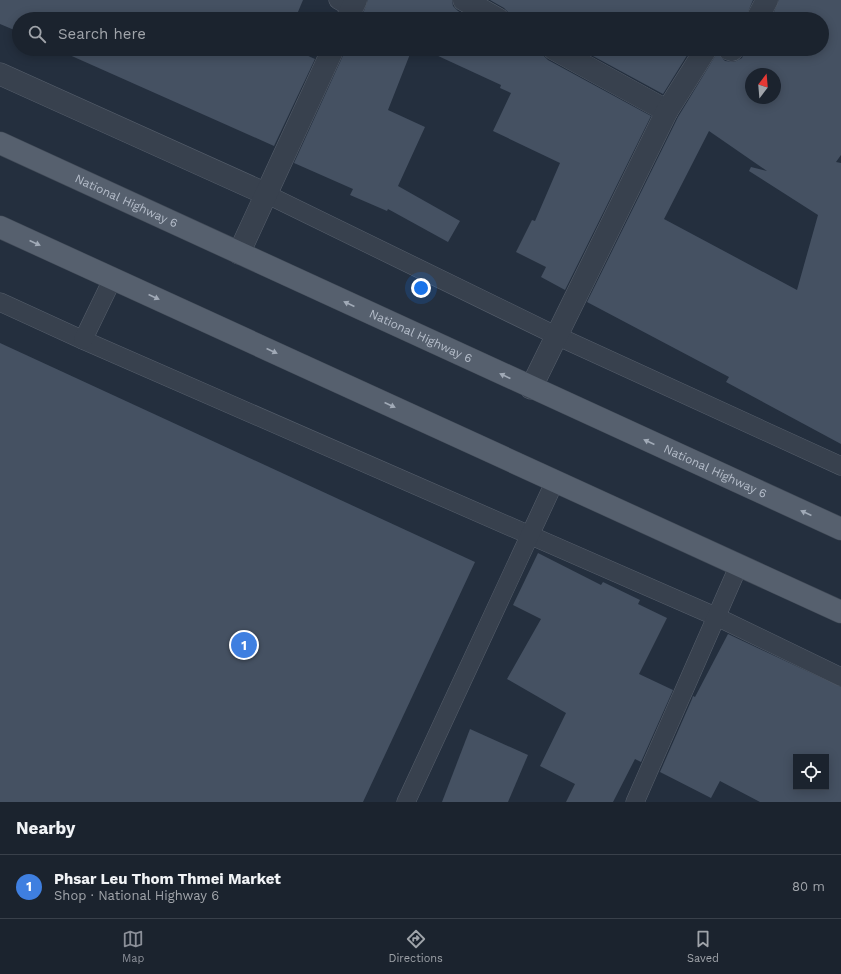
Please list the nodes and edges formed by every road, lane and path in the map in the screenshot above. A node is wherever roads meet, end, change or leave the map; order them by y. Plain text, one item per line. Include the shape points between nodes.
1 (464, 0) edge
2 (767, 0) edge
3 (485, 12) edge
4 (761, 12) edge
5 (330, 56) edge
6 (567, 56) edge
7 (702, 56) edge
8 (0, 74) edge
9 (667, 111) junction
10 (0, 143) edge
11 (266, 194) junction
12 (0, 227) edge
13 (239, 253) junction
14 (113, 278) junction
15 (0, 302) edge
16 (557, 336) junction
17 (83, 340) junction
18 (531, 388) junction
19 (841, 466) edge
20 (555, 481) junction
21 (841, 529) edge
22 (529, 534) junction
23 (739, 566) junction
24 (841, 612) edge
25 (717, 617) junction
26 (841, 677) edge
27 (406, 802) edge
28 (635, 802) edge

1 - 3 street
2 - 4 street
5 - 11 street
6 - 9 street
7 - 9 street
8 - 11 street
9 - 16 street
10 - 13 main road, National Highway 6
11 - 13 street
11 - 16 lane
12 -> 14 main road
18 -> 13 main road, National Highway 6
14 - 17 lane
14 -> 20 main road
15 - 17 lane
16 - 18 street
16 - 19 lane
17 - 22 lane
21 -> 18 main road, National Highway 6
20 - 22 lane
20 - 23 main road
22 - 25 lane
22 - 27 lane
23 - 24 main road
23 - 25 lane
25 - 26 lane
25 - 28 lane

